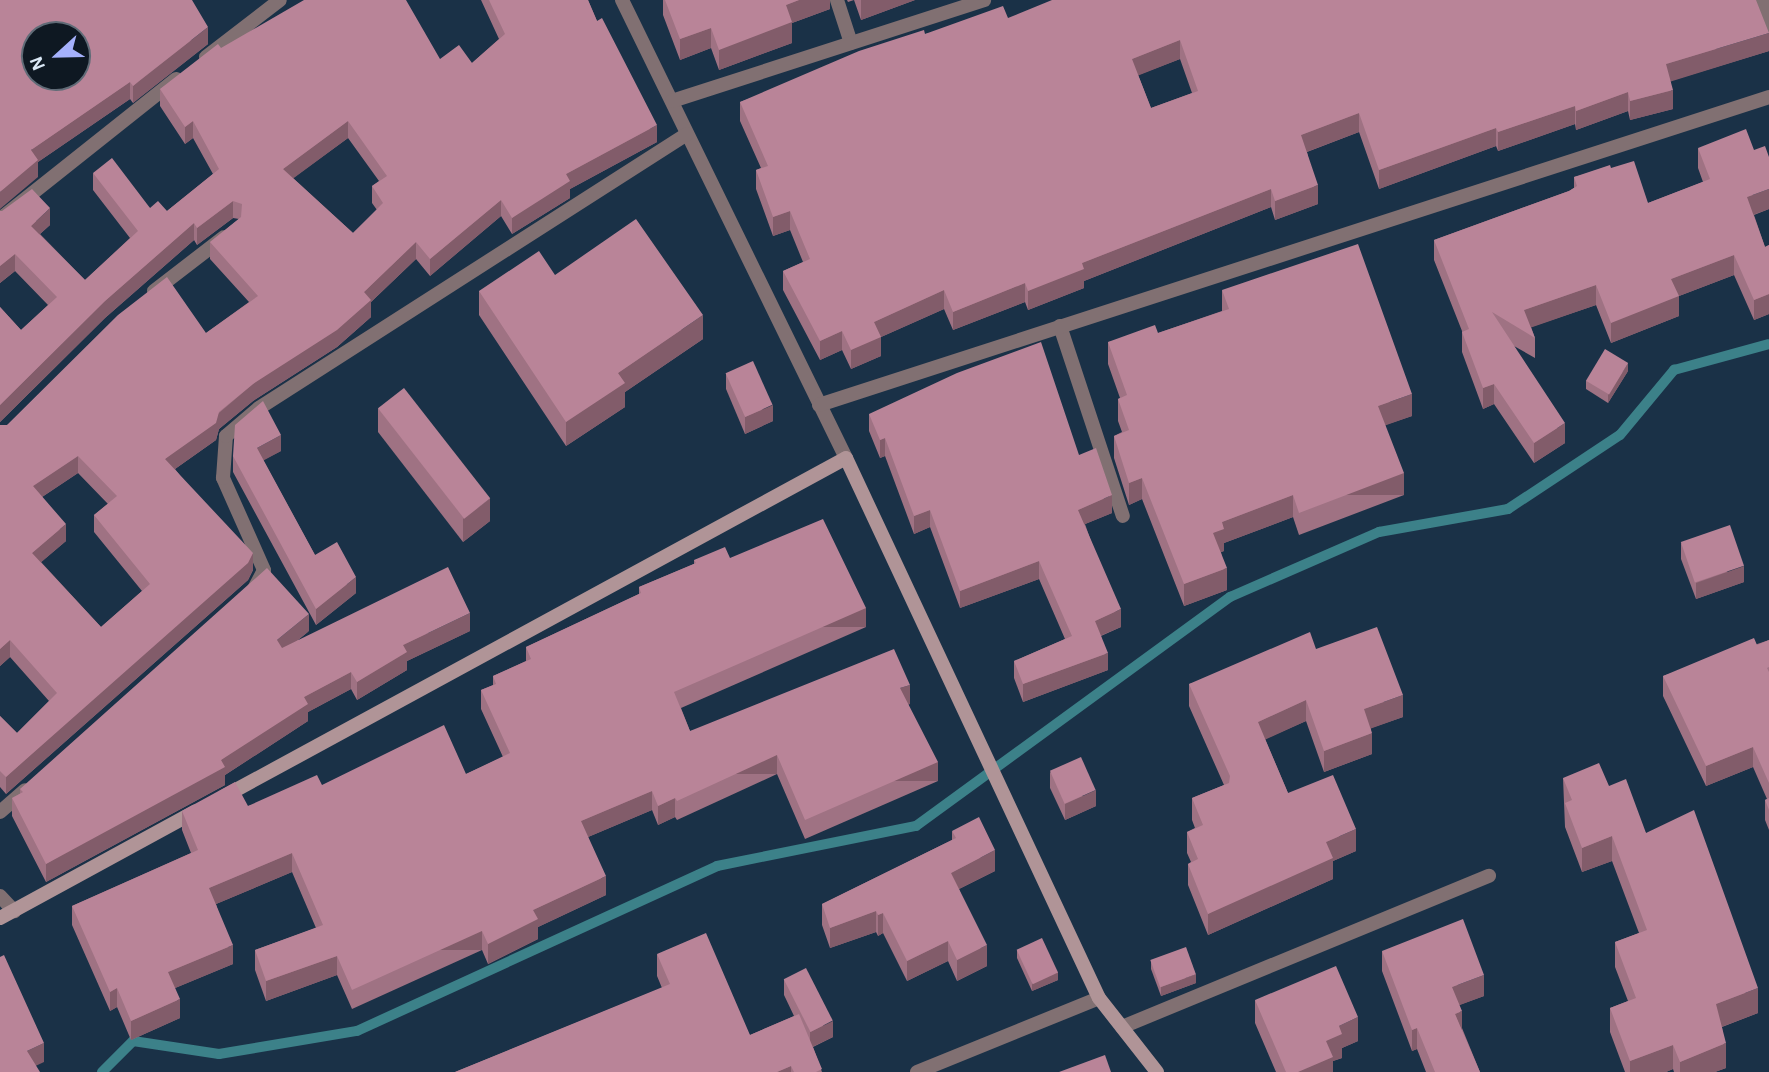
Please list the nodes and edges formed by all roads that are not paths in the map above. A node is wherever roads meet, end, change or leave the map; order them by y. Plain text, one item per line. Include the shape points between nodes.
1 (280, 0) edge
2 (622, 0) edge
3 (837, 0) edge
4 (984, 0) edge
5 (1762, 0) edge
6 (1769, 26) edge
7 (851, 43) junction
8 (1769, 97) edge
9 (672, 102) junction
10 (687, 134) junction
11 (0, 219) edge
12 (235, 227) edge
13 (142, 300) edge
14 (1060, 326) junction
15 (819, 405) junction
16 (846, 458) junction
17 (1123, 516) dead end
18 (246, 595) edge
19 (41, 776) edge
20 (0, 812) edge
21 (1489, 876) dead end
22 (0, 895) edge
23 (14, 911) junction
24 (0, 918) edge
25 (1099, 998) junction
26 (1122, 1027) junction
27 (917, 1072) edge
28 (1157, 1072) edge

1 - 11 street
2 - 9 street
3 - 7 street
4 - 7 street
5 - 6 street
7 - 9 street
8 - 14 street
9 - 10 street
10 - 15 street
10 - 18 street via 259,408 226,436 223,478 264,570
12 - 13 street
14 - 15 street
14 - 17 street
15 - 16 street
16 - 23 street
16 - 25 street
19 - 20 street
21 - 26 street
22 - 23 street
23 - 24 street
25 - 26 street
25 - 27 street
26 - 28 street

